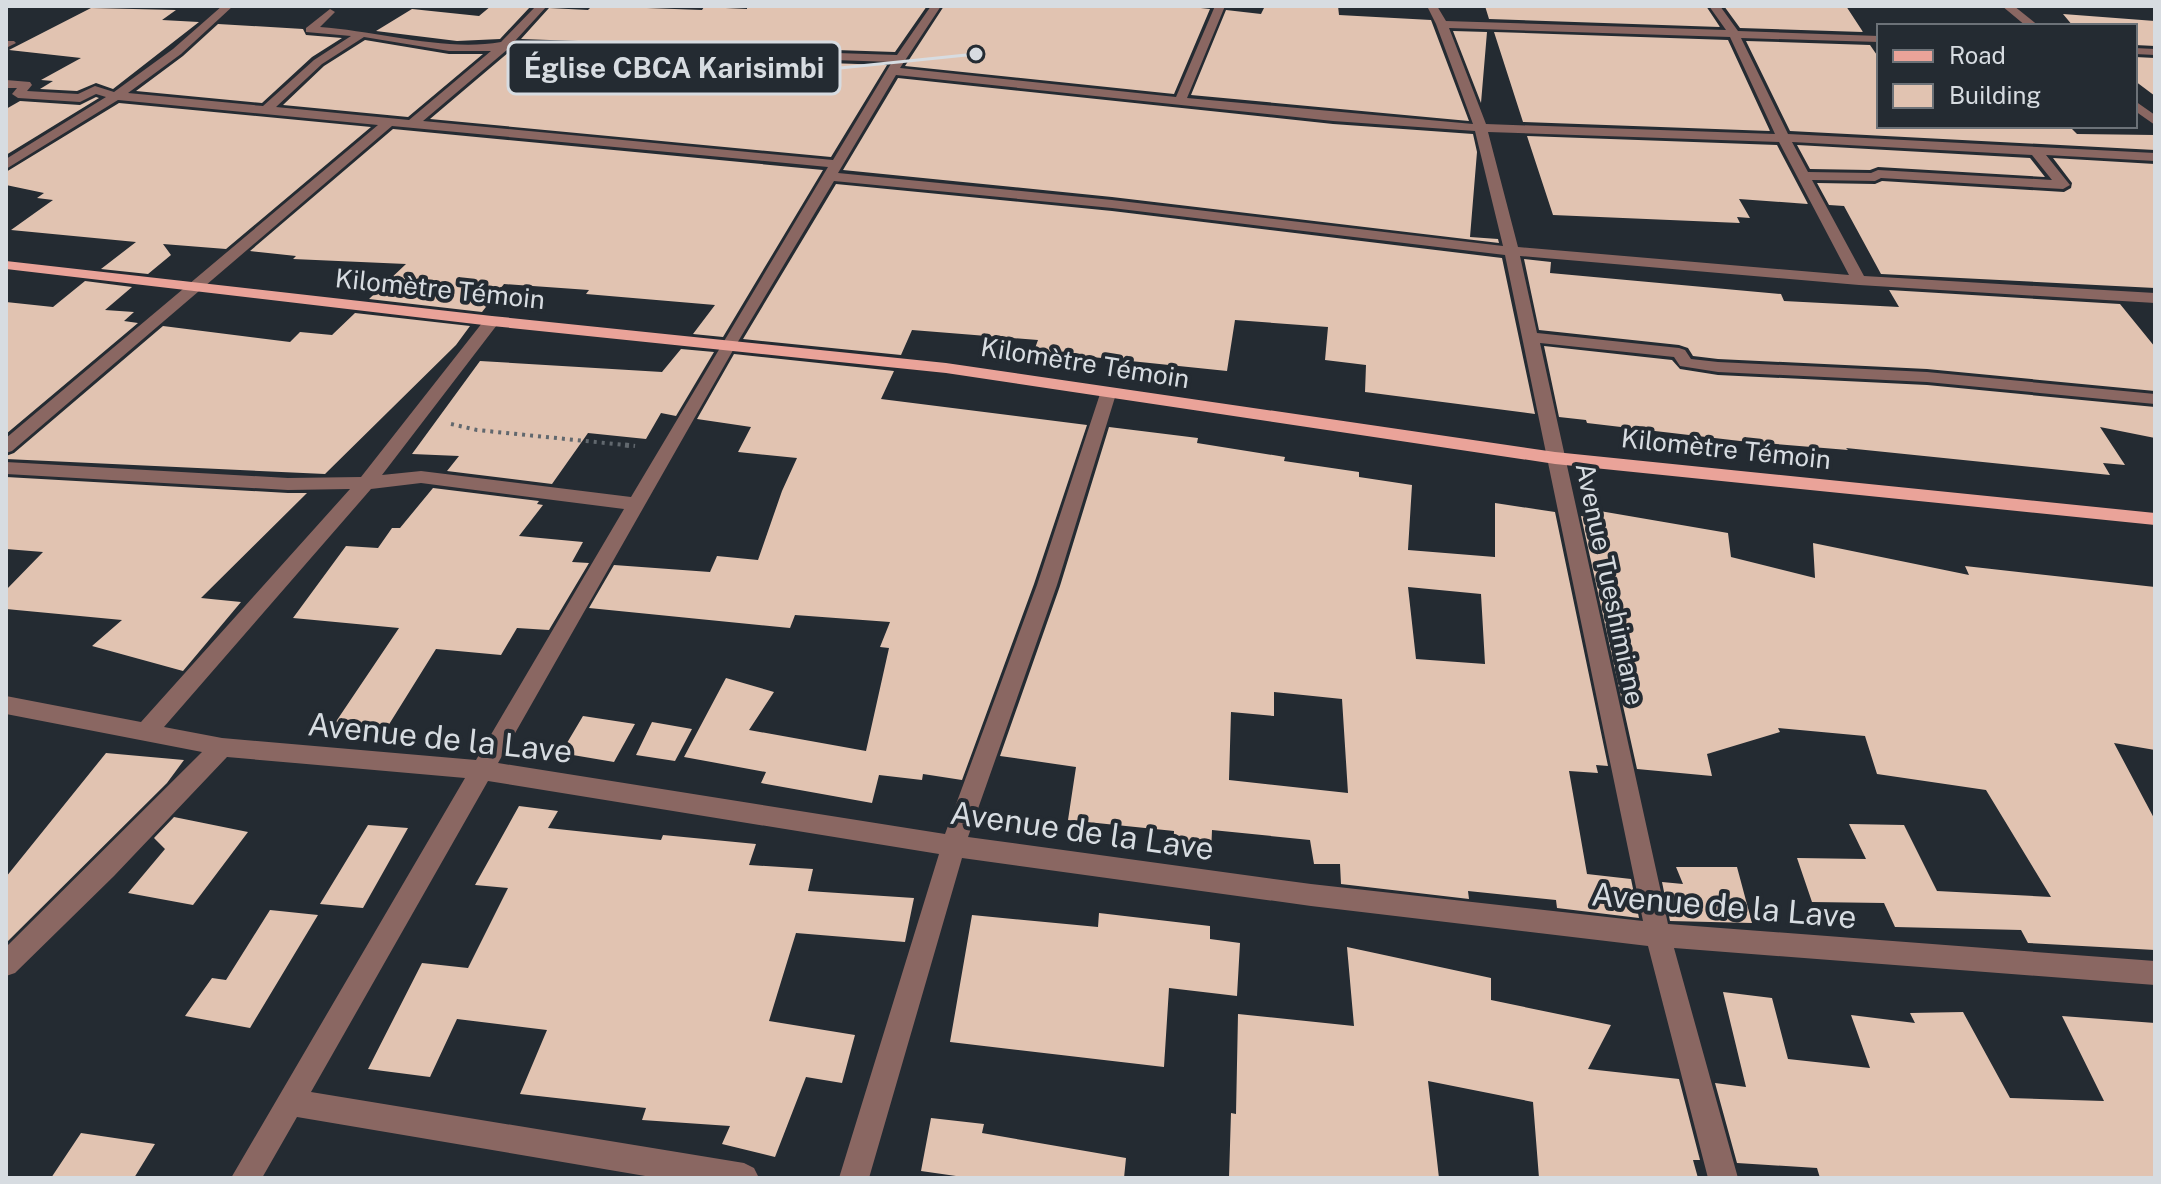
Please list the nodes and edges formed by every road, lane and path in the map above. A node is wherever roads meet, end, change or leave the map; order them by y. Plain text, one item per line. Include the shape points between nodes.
1 (228, 6) edge
2 (542, 6) edge
3 (936, 6) edge
4 (1220, 6) edge
5 (1714, 6) edge
6 (2007, 6) edge
7 (330, 12) dead end
8 (1437, 15) edge
9 (2030, 24) edge
10 (1733, 32) junction
11 (362, 34) junction
12 (1877, 39) edge
13 (505, 45) junction
14 (897, 65) junction
15 (6, 84) edge
16 (116, 96) junction
17 (1181, 99) junction
18 (2137, 107) edge
19 (266, 110) junction
20 (2155, 121) edge
21 (389, 122) junction
22 (412, 124) junction
23 (1481, 128) junction
24 (1783, 138) junction
25 (2035, 150) junction
26 (2155, 157) edge
27 (6, 165) edge
28 (833, 170) junction
29 (1804, 176) junction
30 (1512, 251) junction
31 (6, 265) edge
32 (1859, 280) junction
33 (191, 288) junction
34 (2155, 298) edge
35 (492, 321) junction
36 (1530, 337) junction
37 (728, 345) junction
38 (1108, 394) junction
39 (2155, 399) edge
40 (424, 411) junction
41 (13, 432) edge
42 (6, 447) edge
43 (668, 450) junction
44 (1555, 458) junction
45 (6, 468) edge
46 (366, 483) junction
47 (637, 504) junction
48 (2155, 519) edge
49 (6, 705) edge
50 (148, 730) junction
51 (222, 747) junction
52 (480, 770) junction
53 (953, 846) junction
54 (1658, 935) junction
55 (6, 964) edge
56 (2155, 973) edge
57 (289, 1102) junction
58 (246, 1178) edge
59 (744, 1178) edge
60 (854, 1178) edge
61 (1723, 1178) edge

1 - 16 street via 198,36
2 - 13 street
3 - 14 street
4 - 17 street
5 - 10 street
6 - 9 street
7 - 11 street via 310,30
8 - 10 street
8 - 23 street, Avenue Tueshimiane
10 - 12 street
10 - 24 street
11 - 13 street via 430,46
11 - 19 street via 318,62
13 - 14 street
13 - 22 street
14 - 17 street
14 - 28 street
15 - 16 street via 26,85 18,94 80,98 95,90
16 - 19 street
16 - 27 street
17 - 23 street
18 - 20 street
19 - 21 street
21 - 22 street
21 - 33 street
22 - 28 street
23 - 24 street
23 - 30 street, Avenue Tueshimiane
24 - 25 street
24 - 29 street
25 - 26 street
25 - 29 street via 2063,185 1878,174
28 - 30 street
28 - 37 street
29 - 32 street
30 - 32 street
30 - 36 street, Avenue Tueshimiane
31 - 33 main road, Kilomètre Témoin
32 - 34 street
33 - 35 main road, Kilomètre Témoin
33 - 41 street
35 - 37 main road, Kilomètre Témoin
35 - 40 street
36 - 39 street via 1679,353 1686,363 1718,367 1927,377
36 - 44 street, Avenue Tueshimiane
37 - 38 main road, Kilomètre Témoin via 946,368
37 - 43 street
38 - 44 main road, Kilomètre Témoin
38 - 53 street via 1047,585
40 - 43 path via 441,422 477,430
40 - 46 street
41 - 42 street
43 - 47 street
44 - 48 main road, Kilomètre Témoin
44 - 54 street, Avenue Tueshimiane
45 - 46 street via 288,484
46 - 47 street via 421,477
46 - 50 street
47 - 52 street
49 - 50 street, Avenue de la Lave
50 - 51 street, Avenue de la Lave
51 - 52 street, Avenue de la Lave
51 - 55 street
52 - 53 street, Avenue de la Lave
52 - 57 street
53 - 54 street, Avenue de la Lave
53 - 60 street
54 - 56 street, Avenue de la Lave
54 - 61 street, Avenue Tueshimiane
57 - 58 street
57 - 59 street

